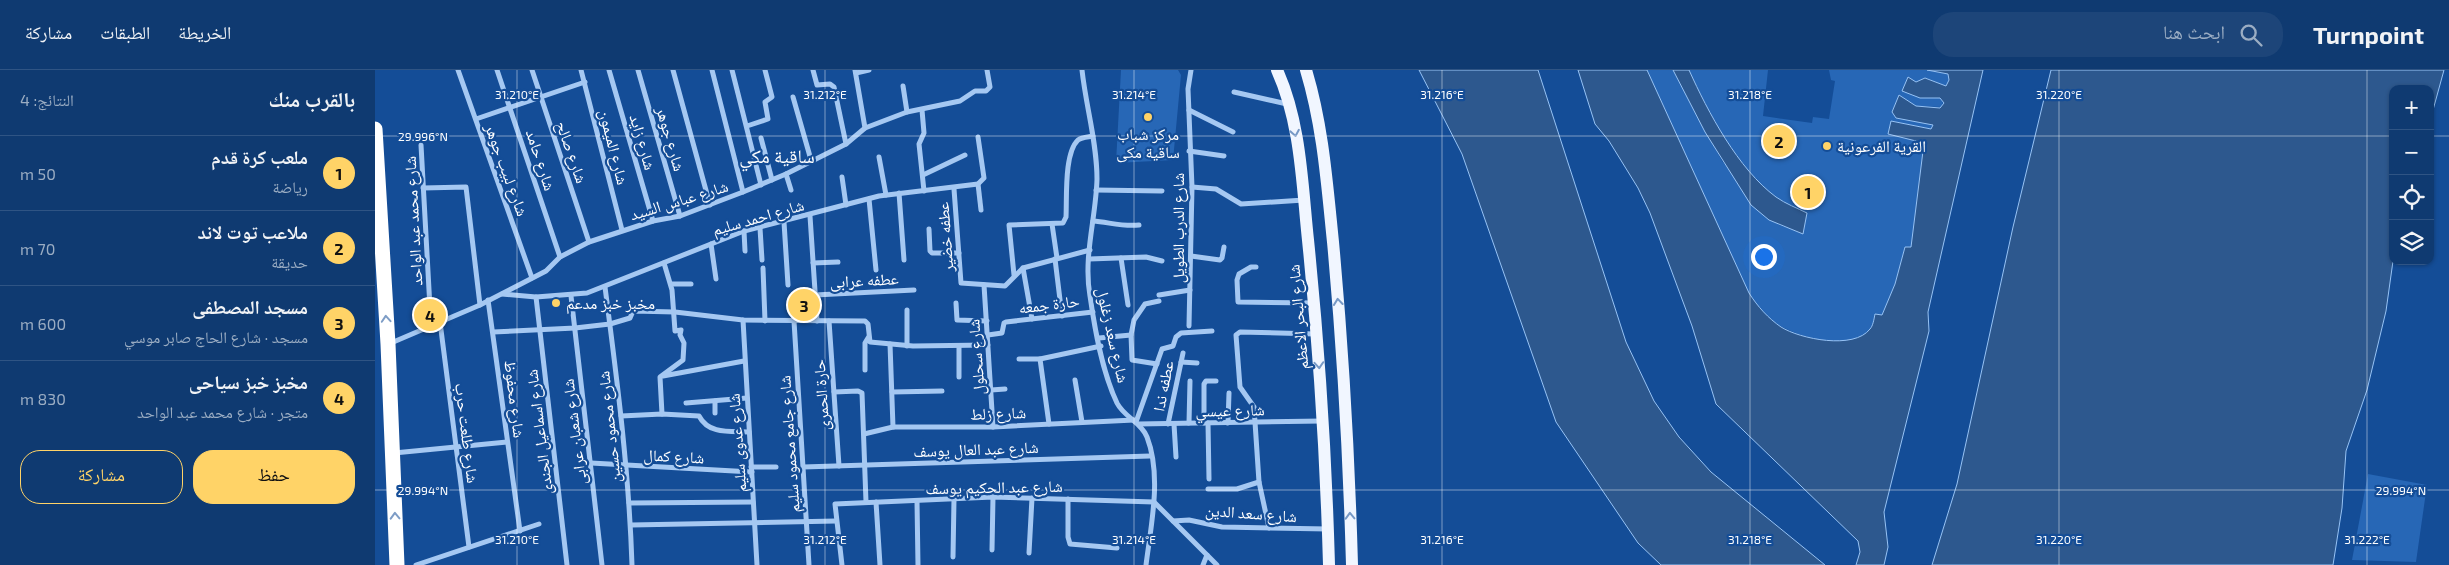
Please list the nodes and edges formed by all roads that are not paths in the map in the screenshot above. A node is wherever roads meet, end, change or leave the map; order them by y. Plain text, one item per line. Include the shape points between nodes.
1 (458, 70) edge
2 (497, 70) edge
3 (532, 70) edge
4 (581, 70) edge
5 (609, 70) edge
6 (638, 70) edge
7 (673, 70) edge
8 (712, 70) edge
9 (732, 70) edge
10 (765, 70) edge
11 (813, 70) edge
12 (869, 70) edge
13 (987, 70) edge
14 (1082, 70) edge
15 (1191, 70) edge
16 (1277, 70) edge
17 (1305, 70) edge
18 (855, 71) edge
19 (585, 82) junction
20 (903, 86) dead end
21 (1234, 92) dead end
22 (541, 97) junction
23 (793, 97) dead end
24 (1289, 105) junction
25 (511, 108) junction
26 (921, 110) junction
27 (1189, 110) junction
28 (907, 112) junction
29 (476, 119) junction
30 (747, 126) junction
31 (865, 128) junction
32 (375, 129) edge
33 (1233, 132) dead end
34 (978, 136) dead end
35 (1093, 136) junction
36 (761, 138) dead end
37 (845, 144) junction
38 (421, 145) dead end
39 (1189, 151) junction
40 (965, 156) dead end
41 (1224, 156) dead end
42 (879, 157) dead end
43 (811, 160) junction
44 (786, 174) junction
45 (923, 175) junction
46 (842, 178) dead end
47 (772, 180) junction
48 (978, 184) junction
49 (761, 185) junction
50 (1192, 187) junction
51 (423, 188) junction
52 (954, 189) junction
53 (791, 190) dead end
54 (1096, 190) junction
55 (924, 191) junction
56 (1163, 191) dead end
57 (743, 192) junction
58 (899, 193) junction
59 (886, 195) junction
60 (869, 198) junction
61 (1304, 200) junction
62 (710, 204) junction
63 (846, 205) junction
64 (981, 210) dead end
65 (680, 216) junction
66 (810, 216) junction
67 (653, 221) junction
68 (1093, 221) junction
69 (784, 222) junction
70 (377, 224) edge
71 (1052, 224) junction
72 (1139, 226) dead end
73 (760, 228) junction
74 (929, 229) dead end
75 (622, 230) junction
76 (744, 231) junction
77 (589, 242) junction
78 (378, 243) edge
79 (711, 244) junction
80 (1224, 247) dead end
81 (1090, 250) junction
82 (745, 251) dead end
83 (959, 252) junction
84 (1191, 256) junction
85 (560, 257) junction
86 (1121, 258) junction
87 (1056, 259) junction
88 (1089, 259) junction
89 (762, 260) dead end
90 (904, 260) dead end
91 (1163, 261) dead end
92 (837, 262) dead end
93 (664, 263) junction
94 (813, 263) junction
95 (1256, 267) dead end
96 (763, 268) dead end
97 (1023, 268) junction
98 (876, 270) dead end
99 (1014, 275) junction
100 (532, 278) junction
101 (716, 279) dead end
102 (671, 284) junction
103 (691, 284) dead end
104 (788, 285) dead end
105 (984, 286) junction
106 (605, 287) junction
107 (914, 290) dead end
108 (1190, 290) junction
109 (501, 294) junction
110 (815, 295) junction
111 (571, 296) junction
112 (536, 297) junction
113 (488, 300) junction
114 (956, 303) dead end
115 (1314, 303) junction
116 (480, 305) junction
117 (1128, 305) dead end
118 (907, 310) dead end
119 (675, 312) junction
120 (1093, 312) junction
121 (1063, 316) junction
122 (1032, 319) junction
123 (743, 320) junction
124 (765, 321) junction
125 (794, 321) junction
126 (817, 321) junction
127 (829, 321) junction
128 (987, 321) junction
129 (440, 322) junction
130 (610, 324) junction
131 (431, 326) junction
132 (1189, 326) dead end
133 (539, 328) junction
134 (575, 328) junction
135 (1212, 331) dead end
136 (493, 332) junction
137 (987, 334) junction
138 (1316, 334) junction
139 (1131, 335) junction
140 (868, 338) junction
141 (1099, 338) junction
142 (388, 344) junction
143 (890, 344) junction
144 (988, 345) junction
145 (907, 346) junction
146 (959, 346) junction
147 (1101, 346) junction
148 (1183, 353) dead end
149 (1019, 359) dead end
150 (1040, 359) junction
151 (744, 362) junction
152 (1181, 362) junction
153 (1197, 363) dead end
154 (1157, 364) junction
155 (865, 370) dead end
156 (660, 377) junction
157 (959, 377) dead end
158 (1075, 380) dead end
159 (1190, 381) dead end
160 (1216, 381) dead end
161 (1005, 389) dead end
162 (942, 390) dead end
163 (991, 390) junction
164 (833, 392) junction
165 (892, 392) junction
166 (1229, 393) dead end
167 (747, 398) junction
168 (715, 401) junction
169 (686, 402) dead end
170 (715, 413) dead end
171 (662, 414) junction
172 (621, 416) junction
173 (1082, 422) junction
174 (1136, 422) junction
175 (1255, 422) junction
176 (1323, 422) junction
177 (1189, 423) junction
178 (1206, 423) junction
179 (1228, 423) junction
180 (1049, 424) junction
181 (1171, 424) junction
182 (893, 427) junction
183 (993, 427) junction
184 (749, 432) junction
185 (864, 434) junction
186 (507, 442) junction
187 (455, 447) junction
188 (393, 453) junction
189 (1150, 456) junction
190 (1176, 457) dead end
191 (591, 463) junction
192 (865, 465) junction
193 (625, 466) junction
194 (839, 466) junction
195 (776, 467) dead end
196 (803, 467) junction
197 (751, 470) junction
198 (1209, 479) dead end
199 (1259, 482) junction
200 (1208, 489) dead end
201 (954, 498) junction
202 (993, 498) junction
203 (1032, 498) junction
204 (1068, 499) junction
205 (917, 501) junction
206 (753, 502) junction
207 (866, 502) junction
208 (876, 502) junction
209 (1154, 502) junction
210 (629, 503) junction
211 (837, 521) junction
212 (1173, 521) junction
213 (755, 522) junction
214 (807, 522) junction
215 (539, 524) dead end
216 (631, 525) junction
217 (1269, 528) junction
218 (1328, 529) junction
219 (519, 531) junction
220 (469, 547) junction
221 (1117, 548) dead end
222 (991, 550) dead end
223 (1029, 553) dead end
224 (1207, 555) junction
225 (953, 557) dead end
226 (397, 565) edge
227 (416, 565) edge
228 (567, 565) edge
229 (602, 565) edge
230 (632, 565) edge
231 (757, 565) edge
232 (809, 565) edge
233 (842, 565) edge
234 (880, 565) edge
235 (918, 565) edge
236 (1146, 565) edge
237 (1203, 565) edge
238 (1217, 565) edge
239 (1329, 565) edge
240 (1352, 565) edge

1 - 29 street, شارع لبيب جوهر
2 - 25 street, شارع حامد
3 - 22 street, شارع صالح
4 - 19 street, شارع الميمون
5 - 67 street, شارع زايد
6 - 65 street, شارع جوهر
7 - 62 street
8 - 57 street
9 - 30 street
10 - 30 street via 773,97 765,102 768,119
11 - 37 street via 817,85 830,84 834,87
12 - 18 street
13 - 26 street, شارع عباس السيد via 989,90 975,91 960,101
14 - 35 street, شارع سعد زغلول
15 - 27 street, شارع الدرب الطويل
16 - 24 main road, شارع البحر الاعظم
240 -> 17 main road via 1348,424 1341,328 1322,142
18 - 31 street
19 - 22 street
19 - 75 street, شارع الميمون
20 - 28 street
21 - 24 street
22 - 25 street
22 - 77 street, شارع صالح
23 - 43 street
24 -> 61 main road, شارع البحر الاعظم
25 - 29 street
25 - 85 street, شارع حامد
26 - 28 street, شارع عباس السيد
26 - 45 street via 924,133 919,144
27 - 33 street
27 - 39 street, شارع الدرب الطويل
28 - 31 street, شارع عباس السيد
29 - 100 street, شارع لبيب جوهر
30 - 49 street
31 - 37 street, شارع عباس السيد
32 - 70 highway
34 - 48 street via 984,178
35 - 54 street, شارع سعد زغلول via 1097,155
35 - 71 street via 1080,138 1072,148 1065,220 1061,224
36 - 47 street
37 - 43 street, شارع عباس السيد
38 - 51 street, شارع محمد عبد الواحد
39 - 41 street
39 - 50 street, شارع الدرب الطويل
40 - 45 street
42 - 59 street
43 - 44 street, شارع عباس السيد
44 - 47 street, شارع عباس السيد
44 - 53 street
45 - 55 street
46 - 63 street
47 - 49 street, شارع عباس السيد
48 - 52 street, شارع احمد سليم
48 - 64 street
49 - 57 street, شارع عباس السيد
50 - 61 street via 1216,190 1241,204
50 - 84 street, شارع الدرب الطويل
51 - 116 street via 466,187
51 - 131 street, شارع محمد عبد الواحد
52 - 55 street, شارع احمد سليم
52 - 83 street, عطفه خضير
54 - 56 street
54 - 68 street, شارع سعد زغلول
55 - 58 street, شارع احمد سليم
57 - 62 street, شارع عباس السيد
58 - 59 street, شارع احمد سليم
58 - 90 street
59 - 60 street, شارع احمد سليم
60 - 63 street, شارع احمد سليم
60 - 98 street
61 - 115 main road, شارع البحر الاعظم
62 - 65 street, شارع عباس السيد
63 - 66 street, شارع احمد سليم
65 - 67 street, شارع عباس السيد
66 - 69 street, شارع احمد سليم
66 - 94 street
67 - 75 street, شارع عباس السيد
68 - 72 street
68 - 81 street, شارع سعد زغلول
69 - 73 street, شارع احمد سليم
69 - 104 street
70 - 78 highway
71 - 87 street
71 - 99 street via 1011,223
73 - 76 street, شارع احمد سليم
73 - 89 street
74 - 83 street via 930,251
75 - 77 street, شارع عباس السيد
76 - 79 street, شارع احمد سليم
76 - 82 street
77 - 85 street, شارع عباس السيد
142 -> 78 highway
79 - 93 street, شارع احمد سليم
79 - 101 street
80 - 84 street via 1220,260
81 - 87 street
81 - 88 street, شارع سعد زغلول
83 - 105 street, عطفه خضير via 961,283
84 - 108 street, شارع الدرب الطويل
85 - 100 street, شارع عباس السيد via 546,271
86 - 88 street
86 - 91 street
86 - 117 street
87 - 97 street
87 - 121 street
88 - 120 street, شارع سعد زغلول via 1089,294
92 - 94 street
93 - 102 street
93 - 106 street, شارع احمد سليم
94 - 110 street
95 - 115 street via 1239,274 1238,302
96 - 124 street
97 - 99 street
97 - 122 street
99 - 105 street via 1005,286
100 - 109 street, شارع عباس السيد
102 - 103 street
102 - 119 street
105 - 128 street, شارع سحلول
106 - 111 street, شارع احمد سليم
106 - 130 street, شارع محمود حسين
107 - 110 street, عطفه عرابى
108 - 132 street, شارع الدرب الطويل
108 - 139 street via 1145,304 1135,320
109 - 112 street, شارع احمد سليم
109 - 113 street, شارع عباس السيد
110 - 126 street
111 - 112 street, شارع احمد سليم
111 - 134 street, شارع شعبان عرابى
112 - 133 street, شارع اسماعيل الجندى
113 - 116 street, شارع عباس السيد
113 - 136 street, شارع محفوظ
114 - 128 street via 957,320
115 - 138 main road, شارع البحر الاعظم
116 - 129 street, شارع عباس السيد
118 - 145 street
119 - 123 street
119 - 130 street via 633,311 630,318
119 - 156 street via 675,331 681,330 679,335 684,343 683,360
120 - 121 street, حارة جمعه
120 - 141 street, شارع سعد زغلول
121 - 122 street, حارة جمعه
122 - 137 street, حارة جمعه via 1007,322 1001,333
123 - 124 street
123 - 151 street, شارع عدوى سليم
124 - 125 street
125 - 126 street
125 - 196 street, شارع جامع محمود سليم
126 - 127 street
127 - 140 street via 866,322
127 - 164 street, حارة الحمرى
128 - 137 street, شارع سحلول
129 - 131 street, شارع عباس السيد
129 - 187 street, شارع طلعت حرب
130 - 134 street
130 - 172 street, شارع محمود حسين
131 - 142 street, شارع عباس السيد
133 - 134 street
133 - 136 street
133 - 228 street, شارع اسماعيل الجندى
134 - 191 street, شارع شعبان عرابى
135 - 154 street via 1178,334 1173,346 1163,349
136 - 186 street, شارع محفوظ
137 - 144 street, شارع سحلول
138 - 175 street via 1237,332 1240,387 1251,401
138 -> 176 main road, شارع البحر الاعظم
139 - 141 street
139 - 154 street via 1132,360
140 - 143 street via 870,342
140 - 155 street via 865,343
141 - 147 street, شارع سعد زغلول
142 - 188 highway
143 - 145 street
143 - 165 street
144 - 146 street
144 - 163 street, شارع سحلول
145 - 146 street
146 - 157 street
147 - 150 street
147 - 174 street, شارع سعد زغلول via 1105,369 1118,404
148 - 152 street, عطفه ندا
149 - 150 street
150 - 180 street
151 - 156 street
151 - 167 street, شارع عدوى سليم
152 - 153 street
152 - 181 street, عطفه ندا
154 - 174 street
156 - 171 street
158 - 173 street
159 - 177 street
160 - 178 street via 1205,381 1204,384
161 - 163 street
162 - 165 street
163 - 183 street, شارع سحلول
164 - 185 street via 862,393
164 - 194 street, حارة الحمرى
165 - 182 street
166 - 179 street
167 - 168 street
167 - 184 street, شارع عدوى سليم
168 - 169 street
168 - 170 street
171 - 172 street
171 - 184 street via 699,416 703,424 713,430
172 - 193 street, شارع محمود حسين
173 - 174 street, شارع زلط
173 - 180 street, شارع زلط
174 - 181 street, شارع عيسي
174 - 189 street, شارع سعد زغلول via 1147,438
175 - 176 street, شارع عيسي
175 - 179 street, شارع عيسي
175 - 199 street
176 - 218 main road, شارع البحر الاعظم
177 - 178 street, شارع عيسي
177 - 181 street, شارع عيسي
178 - 179 street, شارع عيسي
178 - 198 street
180 - 183 street, شارع زلط
181 - 190 street, عطفه ندا
182 - 183 street, شارع زلط
182 - 185 street, شارع زلط
184 - 197 street, شارع عدوى سليم
185 - 192 street
186 - 187 street
186 - 219 street, شارع محفوظ
187 - 188 street
187 - 220 street, شارع طلعت حرب
226 -> 188 highway
189 - 192 street, شارع عبد العال يوسف
189 - 209 street, شارع سعد زغلول
191 - 193 street, شارع كمال
191 - 229 street, شارع شعبان عرابى
192 - 194 street, شارع عبد العال يوسف
192 - 207 street
193 - 197 street, شارع كمال
193 - 210 street, شارع محمود حسين
194 - 196 street, شارع عبد العال يوسف
195 - 197 street, شارع كمال
196 - 214 street, شارع جامع محمود سليم
197 - 206 street, شارع عدوى سليم
199 - 200 street via 1237,489
199 - 217 street
201 - 202 street, شارع عبد الحكيم يوسف
201 - 205 street, شارع عبد الحكيم يوسف
201 - 225 street
202 - 203 street, شارع عبد الحكيم يوسف
202 - 222 street
203 - 204 street, شارع عبد الحكيم يوسف
203 - 223 street
204 - 209 street, شارع عبد الحكيم يوسف
204 - 221 street via 1068,537 1071,544
205 - 208 street, شارع عبد الحكيم يوسف
205 - 235 street
206 - 210 street
206 - 213 street, شارع عدوى سليم
207 - 208 street, شارع عبد الحكيم يوسف
207 - 211 street, شارع عبد الحكيم يوسف via 835,504
208 - 234 street
209 - 212 street
209 - 236 street, شارع سعد زغلول
210 - 216 street, شارع محمود حسين
211 - 214 street
211 - 233 street
212 - 217 street, شارع سعد الدين
212 - 224 street
213 - 214 street
213 - 216 street
213 - 231 street, شارع عدوى سليم
214 - 232 street, شارع جامع محمود سليم
215 - 219 street
216 - 230 street, شارع محمود حسين
217 - 218 street, شارع سعد الدين
218 - 239 main road, شارع البحر الاعظم
219 - 220 street
220 - 227 street
224 - 237 street
224 - 238 street

